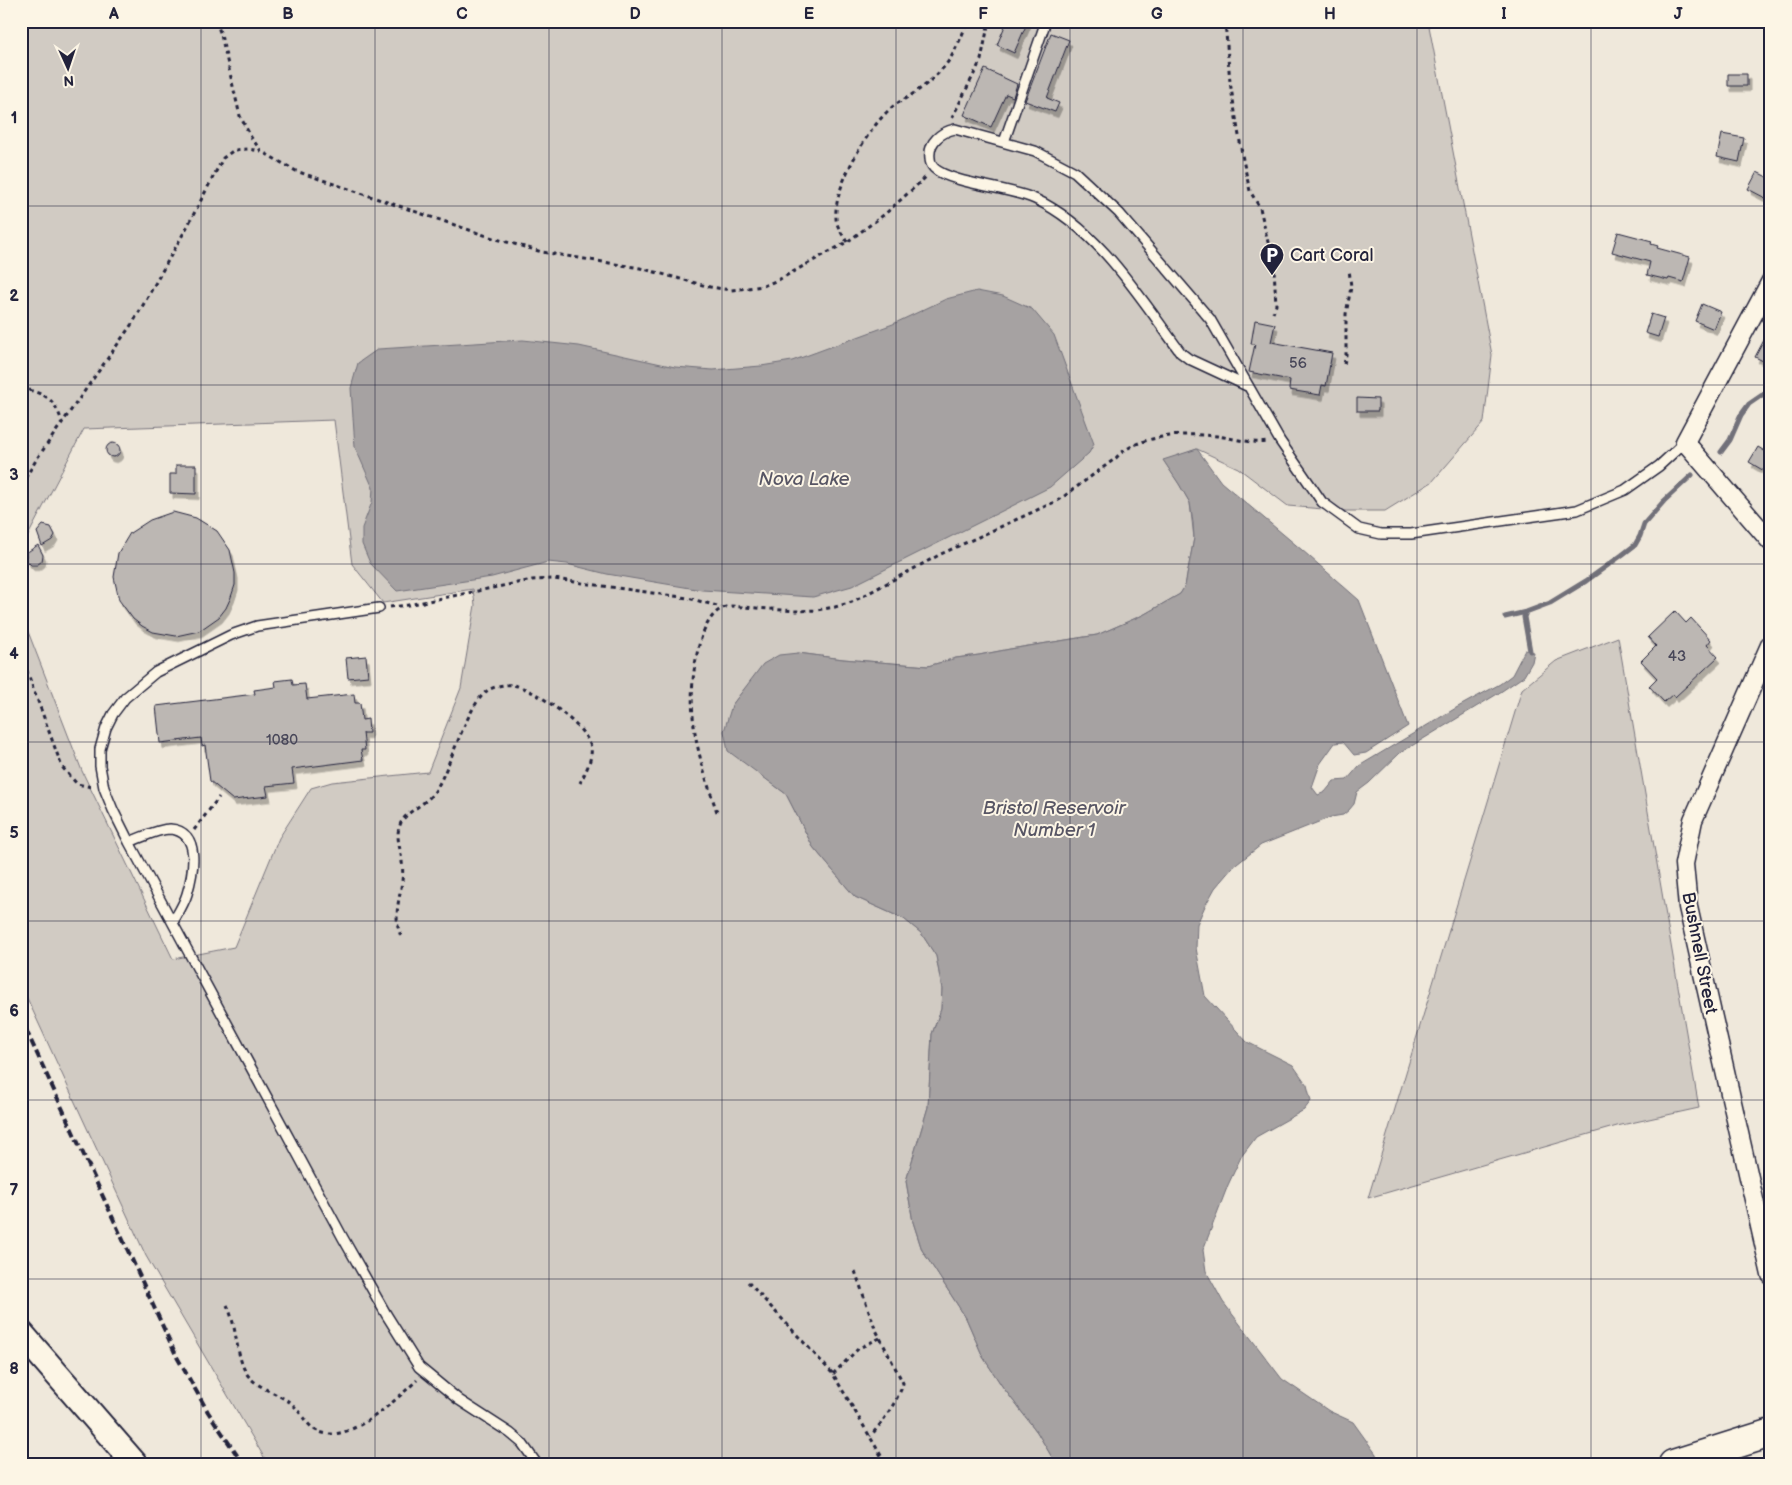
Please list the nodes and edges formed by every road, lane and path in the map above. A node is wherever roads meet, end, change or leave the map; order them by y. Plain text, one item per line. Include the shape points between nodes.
1 (216, 21) edge
2 (968, 21) edge
3 (989, 21) edge
4 (1046, 21) edge
5 (1225, 21) edge
6 (948, 130) junction
7 (1004, 142) junction
8 (261, 151) junction
9 (934, 169) junction
10 (847, 242) junction
11 (1349, 269) dead end
12 (1771, 281) edge
13 (1273, 313) dead end
14 (1344, 364) dead end
15 (1247, 386) junction
16 (21, 388) edge
17 (63, 422) junction
18 (1280, 441) junction
19 (1685, 442) junction
20 (21, 484) edge
21 (1771, 542) edge
22 (721, 607) junction
23 (380, 608) joint
24 (1771, 643) edge
25 (21, 655) edge
26 (580, 783) dead end
27 (104, 788) junction
28 (219, 797) dead end
29 (717, 812) dead end
30 (188, 838) junction
31 (129, 842) junction
32 (173, 922) junction
33 (401, 936) dead end
34 (855, 1271) dead end
35 (1771, 1275) edge
36 (748, 1282) dead end
37 (227, 1305) dead end
38 (21, 1333) edge
39 (880, 1338) junction
40 (425, 1373) junction
41 (833, 1374) junction
42 (1771, 1433) edge
43 (870, 1436) junction
44 (135, 1464) edge
45 (537, 1464) edge
46 (886, 1464) edge
47 (1673, 1464) edge

1 - 8 path via 240,116
2 - 10 path via 944,67 888,111 854,158 836,210 836,222
3 - 6 path via 981,60
4 - 7 lane
5 - 13 path via 1242,160 1250,191 1260,208 1274,268 1276,305
6 - 7 lane
6 - 9 lane via 930,148
7 - 15 lane via 1035,151 1075,172 1119,213 1210,319
8 - 10 path via 296,171 492,238 542,252 640,268 710,287 730,290 763,286
8 - 17 path via 234,150 223,158 134,320
9 - 10 path via 885,214
9 - 15 lane via 948,176 1035,198 1063,216 1120,269 1180,353
11 - 14 path
12 - 19 street
15 - 18 lane
16 - 17 path via 47,396
17 - 20 path
18 - 19 lane via 1322,502 1359,529 1394,535 1577,510 1625,490
18 - 22 path via 1264,443 1186,435 1146,441 1122,452 1059,500 941,554 852,602 796,611
19 - 21 street
22 - 23 path via 688,598 554,579 532,580
22 - 29 path via 709,621 700,642 691,707 701,765
23 - 27 lane via 257,626 231,635 156,672 125,698 106,728 100,749
24 - 35 street, Bushnell Street via 1692,820 1684,864 1688,907
25 - 27 path via 62,767 77,784
26 - 33 path via 591,748 570,718 538,696 514,685 499,686 483,693 435,791 399,826 398,847 403,874 396,917
27 - 31 lane
28 - 30 path
30 - 31 lane via 179,831 164,830
30 - 32 lane via 193,849 191,873 187,893
31 - 32 lane
32 - 40 lane via 343,1238 404,1344
34 - 39 path
36 - 41 path
37 - 40 path via 233,1317 246,1373 253,1381 295,1406 313,1428 321,1432 344,1431 362,1424 402,1395
38 - 44 main road
39 - 41 path via 859,1348
39 - 43 path via 903,1383
40 - 45 lane via 510,1433
41 - 43 path
42 - 47 highway
43 - 46 path

